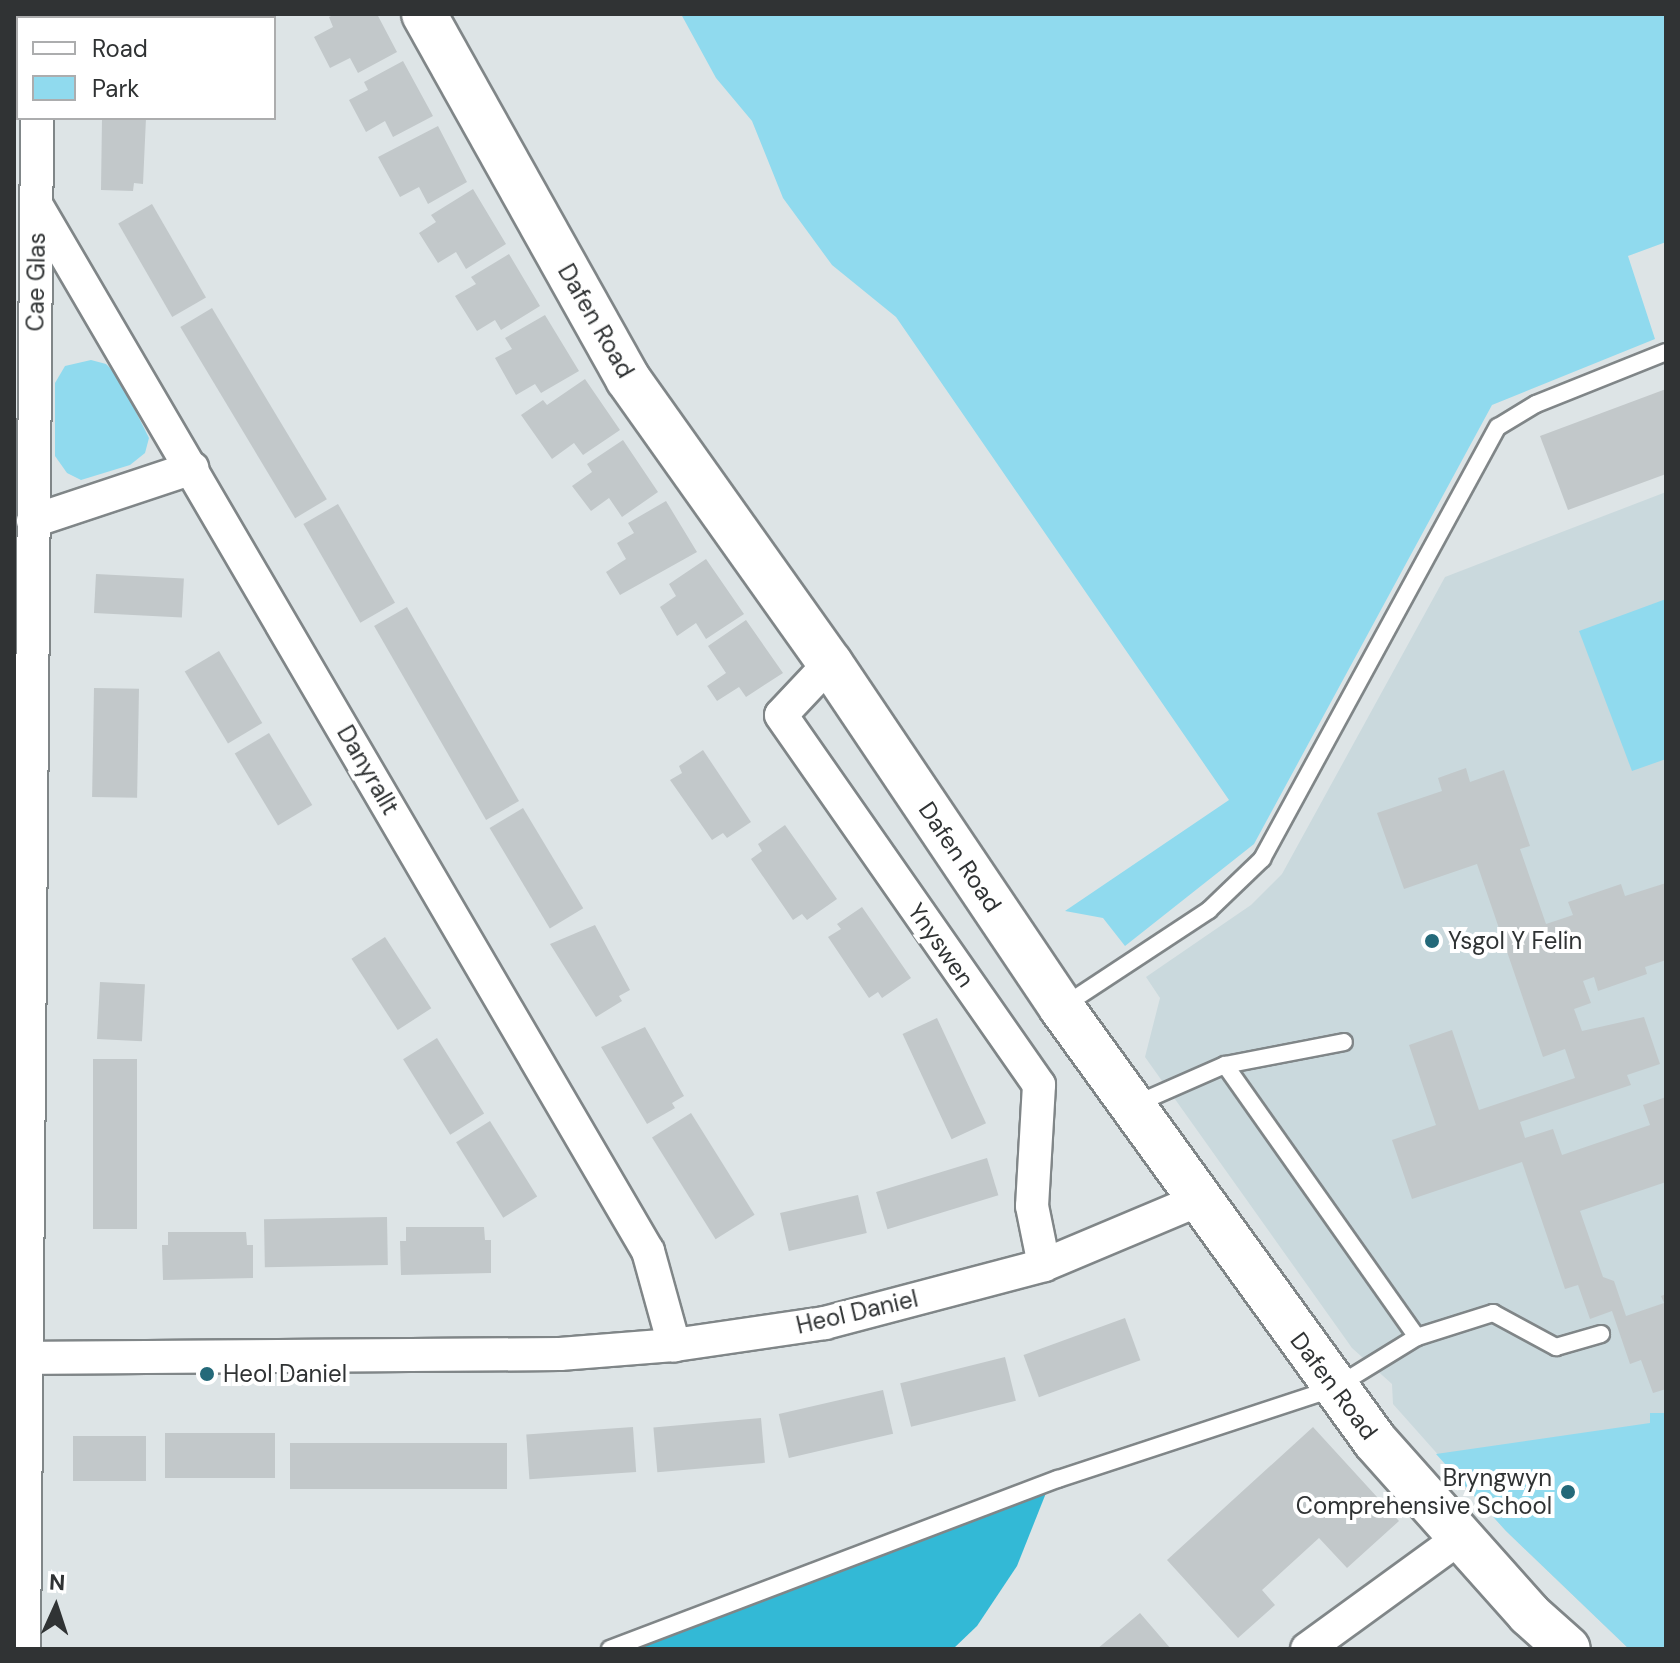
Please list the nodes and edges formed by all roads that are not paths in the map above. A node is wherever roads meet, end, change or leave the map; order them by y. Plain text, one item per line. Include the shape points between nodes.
1 (424, 14) edge
2 (37, 120) edge
3 (37, 206) junction
4 (1666, 352) edge
5 (192, 468) junction
6 (33, 521) junction
7 (830, 663) junction
8 (1061, 1007) junction
9 (21, 1029) edge
10 (1344, 1042) dead end
11 (1225, 1065) junction
12 (1131, 1106) junction
13 (1203, 1198) junction
14 (1044, 1265) junction
15 (1601, 1334) dead end
16 (1417, 1337) junction
17 (674, 1345) junction
18 (19, 1358) edge
19 (1334, 1388) junction
20 (1461, 1537) junction
21 (24, 1649) edge
22 (610, 1649) edge
23 (1307, 1649) edge
24 (1568, 1649) edge

1 - 7 street, Dafen Road via 628,379
2 - 3 street, Cae Glas
3 - 5 street, Danyrallt
3 - 6 street, Cae Glas
4 - 8 lane via 1536,404 1498,427 1262,859 1209,910
5 - 6 street
5 - 17 street, Danyrallt via 648,1251
6 - 9 street, Cae Glas
7 - 8 street, Dafen Road
7 - 14 street, Ynyswen via 781,715 1039,1085 1032,1206
8 - 12 street, Dafen Road
9 - 18 street, Cae Glas
10 - 11 lane
11 - 12 lane
11 - 16 lane
12 - 13 street, Dafen Road
13 - 14 street, Heol Daniel
13 - 19 street, Dafen Road
14 - 17 street, Heol Daniel via 825,1323
15 - 16 lane via 1556,1347 1493,1313
16 - 19 lane
17 - 18 street, Heol Daniel via 560,1354
18 - 21 street, Cae Glas
19 - 20 street, Dafen Road
19 - 22 lane via 1058,1479
20 - 23 street
20 - 24 street, Dafen Road

